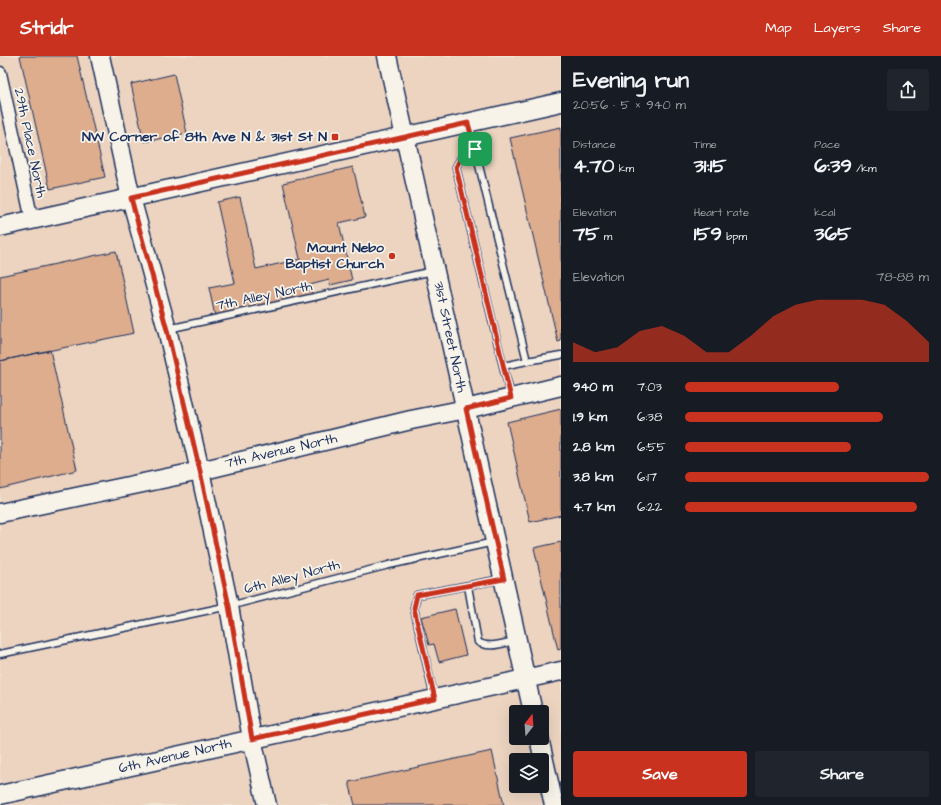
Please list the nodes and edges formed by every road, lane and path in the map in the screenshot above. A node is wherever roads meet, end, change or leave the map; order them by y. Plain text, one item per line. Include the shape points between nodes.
1 (100, 56) edge
2 (387, 56) edge
3 (0, 73) edge
4 (561, 102) edge
5 (468, 123) junction
6 (405, 138) junction
7 (475, 149) junction
8 (131, 198) junction
9 (32, 220) junction
10 (0, 227) edge
11 (436, 270) junction
12 (167, 330) junction
13 (561, 354) edge
14 (527, 361) junction
15 (503, 366) junction
16 (561, 386) edge
17 (511, 398) junction
18 (466, 409) junction
19 (200, 471) junction
20 (0, 513) edge
21 (495, 542) junction
22 (504, 579) junction
23 (468, 586) junction
24 (229, 606) junction
25 (518, 640) junction
26 (0, 654) edge
27 (561, 671) edge
28 (526, 679) junction
29 (435, 699) junction
30 (532, 705) edge
31 (252, 739) junction
32 (541, 745) edge
33 (0, 795) edge
34 (267, 805) edge
35 (554, 805) edge

1 - 8 street
2 - 6 street, 31st Street North
3 - 9 street, 29th Place North
4 - 5 street
5 - 6 street
5 - 7 lane
6 - 8 street
6 - 11 street, 31st Street North
7 - 14 lane
7 - 15 lane via 464,153 456,167
8 - 9 street
8 - 12 street
9 - 10 street
11 - 12 lane, 7th Alley North
11 - 18 street, 31st Street North
12 - 19 street
13 - 14 lane
14 - 15 lane
15 - 17 lane
16 - 17 street, 7th Avenue North
17 - 18 street, 7th Avenue North
18 - 19 street, 7th Avenue North
18 - 21 street, 31st Street North
19 - 20 street, 7th Avenue North
19 - 24 street
21 - 22 street, 31st Street North
21 - 24 lane, 6th Alley North via 389,565
22 - 23 lane
22 - 25 street, 31st Street North
23 - 25 lane via 478,642 491,646
23 - 29 lane via 417,595 414,608
24 - 26 lane, 6th Alley North
24 - 31 street
25 - 28 street, 31st Street North
27 - 28 street, 6th Avenue North
28 - 29 street, 6th Avenue North
28 - 30 street, 31st Street North
29 - 31 street, 6th Avenue North
31 - 33 street, 6th Avenue North
31 - 34 street
32 - 35 street

